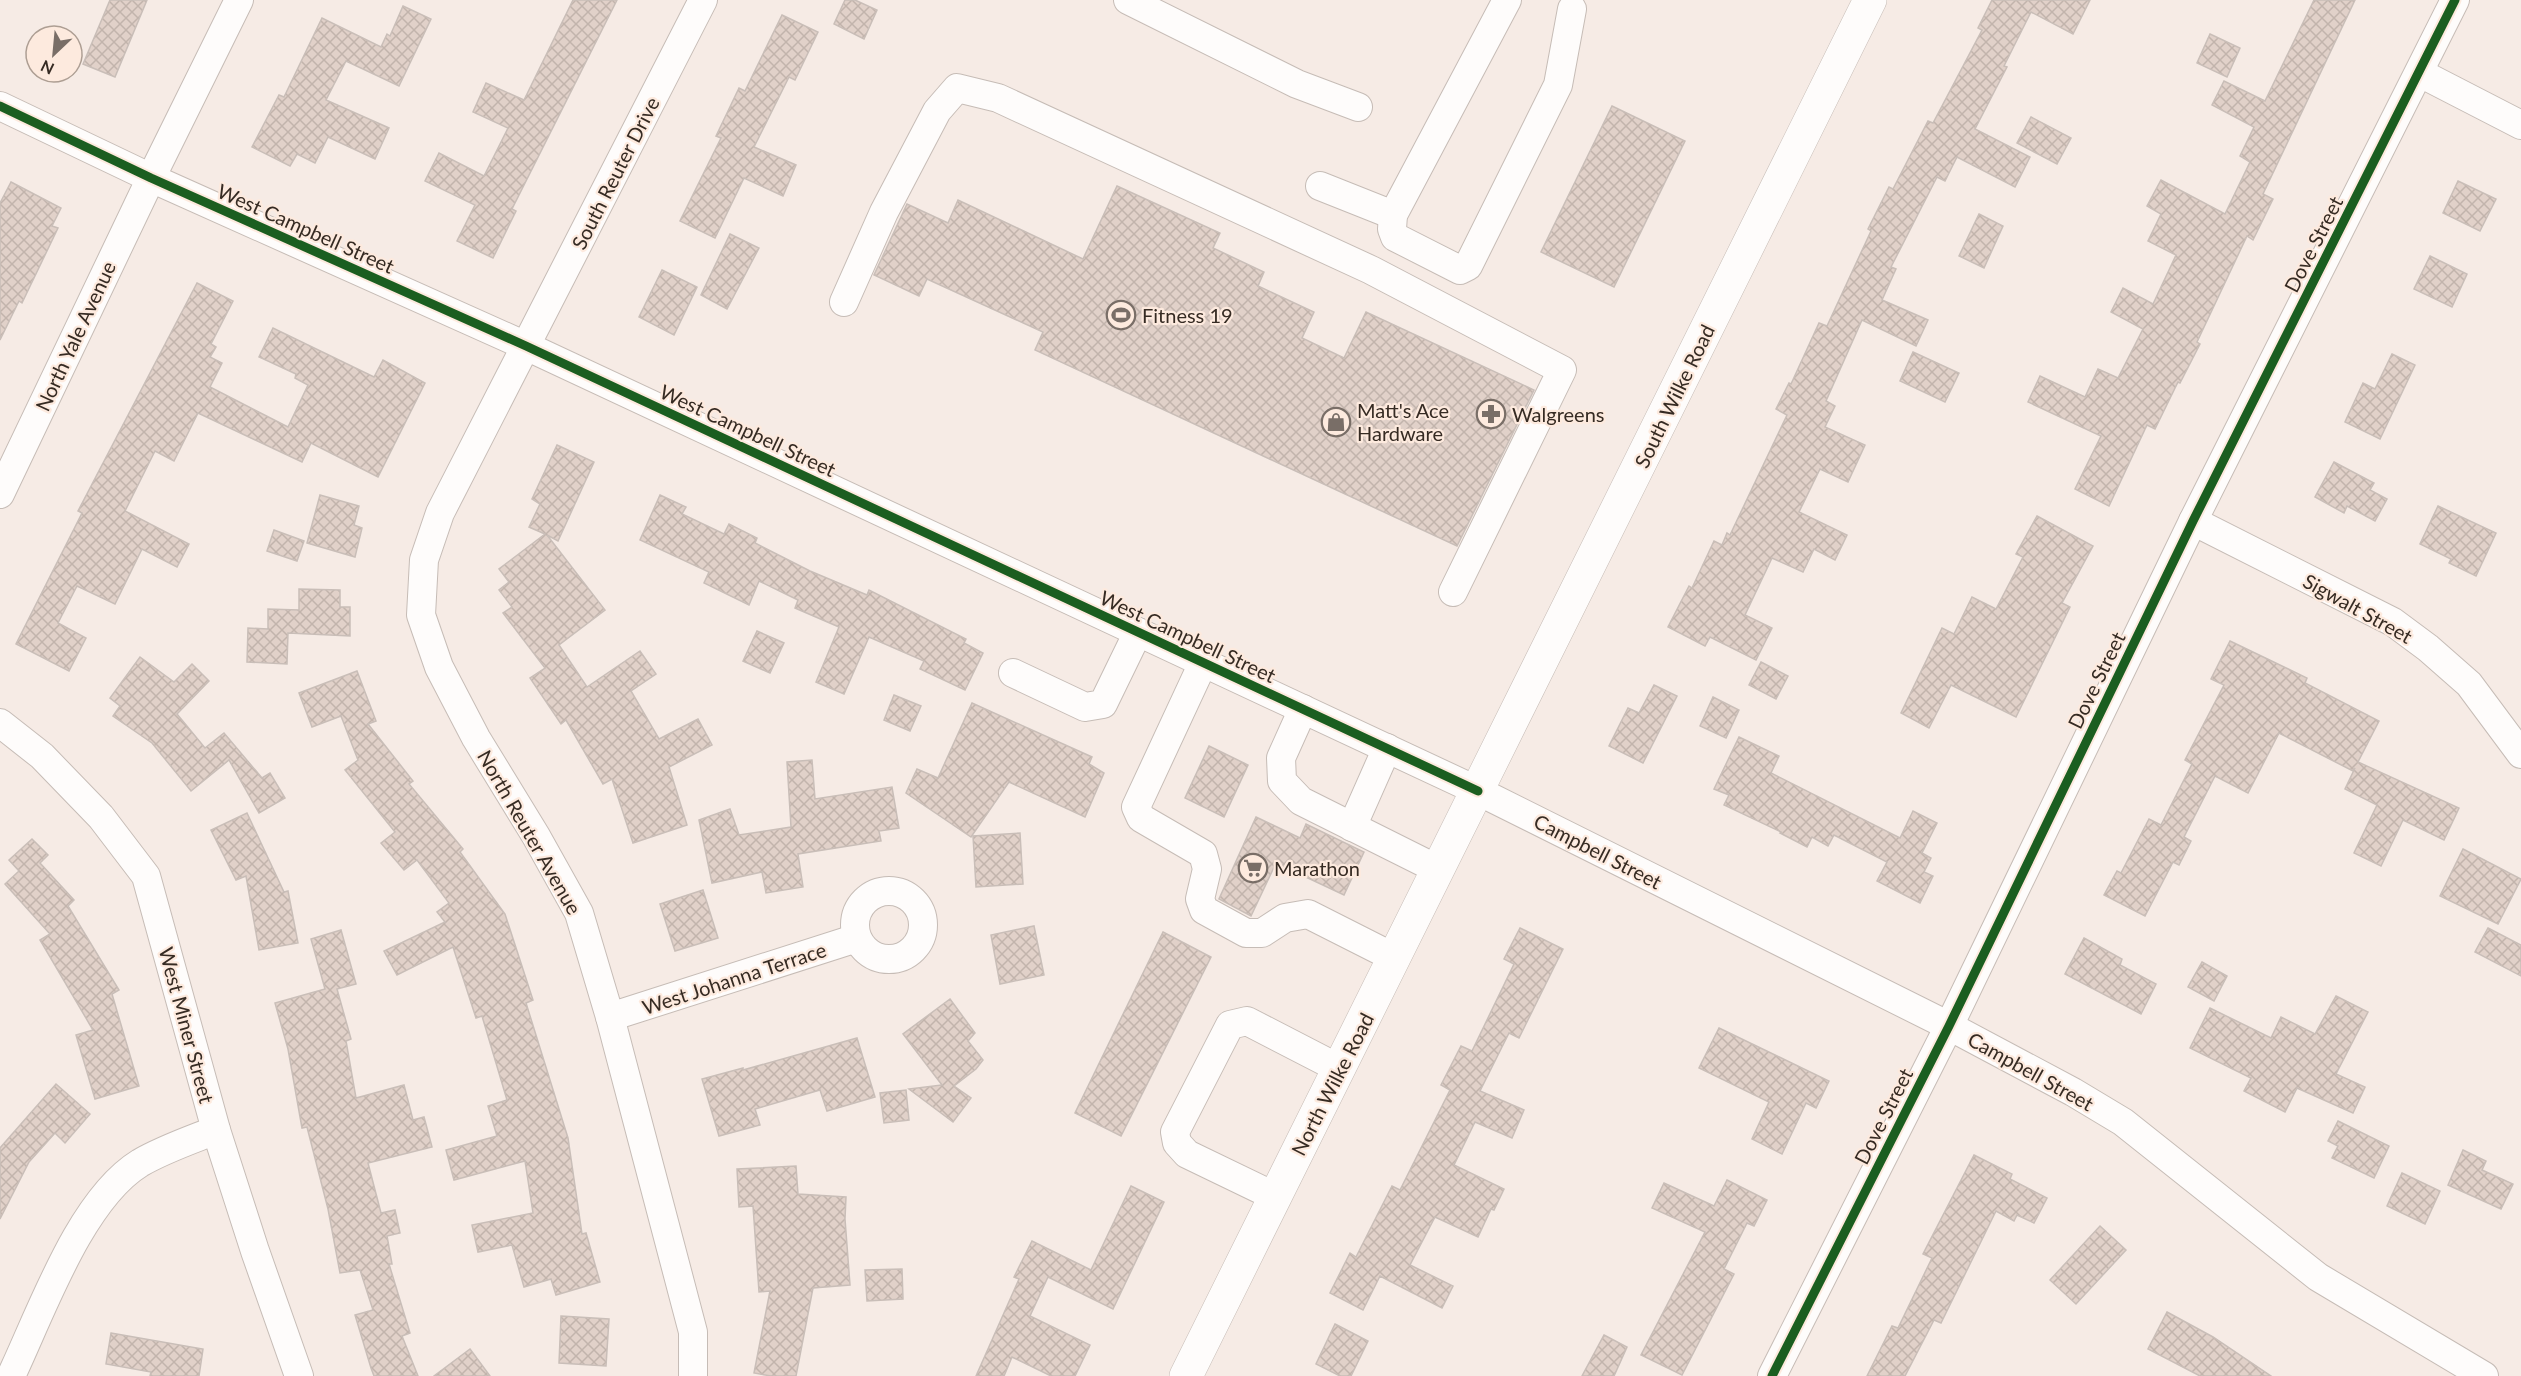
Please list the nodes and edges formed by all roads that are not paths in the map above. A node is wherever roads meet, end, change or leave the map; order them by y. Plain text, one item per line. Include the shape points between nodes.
1 (240, 0) edge
2 (703, 0) edge
3 (1507, 0) edge
4 (1870, 0) edge
5 (2455, 0) edge
6 (1145, 4) edge
7 (1572, 9) dead end
8 (2420, 73) junction
9 (0, 106) edge
10 (1358, 107) dead end
11 (2521, 125) edge
12 (151, 178) junction
13 (1320, 186) dead end
14 (1393, 215) junction
15 (844, 303) dead end
16 (526, 346) junction
17 (0, 494) edge
18 (2193, 521) junction
19 (1453, 592) dead end
20 (1138, 632) junction
21 (1203, 663) junction
22 (1013, 673) dead end
23 (1303, 709) junction
24 (0, 723) edge
25 (1387, 748) junction
26 (2521, 754) edge
27 (1478, 791) junction
28 (1352, 826) junction
29 (1439, 870) junction
30 (857, 938) dead end
31 (1395, 958) junction
32 (610, 1017) junction
33 (1949, 1026) junction
34 (1340, 1069) junction
35 (216, 1130) junction
36 (1276, 1197) junction
37 (11, 1376) edge
38 (298, 1376) edge
39 (693, 1376) edge
40 (1186, 1376) edge
41 (1772, 1376) edge
42 (2484, 1376) edge

1 - 12 street, North Yale Avenue
2 - 16 street, South Reuter Drive
3 - 14 street
4 - 27 main road, South Wilke Road
5 - 8 street, Dove Street
6 - 10 street via 1298,84
7 - 14 street via 1558,85 1468,266 1460,270 1395,237
8 - 11 street
8 - 18 street, Dove Street
9 - 12 street, West Campbell Street
12 - 16 street, West Campbell Street
12 - 17 street, North Yale Avenue
13 - 14 street
15 - 19 street via 884,212 937,111 957,88 998,99 1371,270 1562,370
16 - 20 street, West Campbell Street
16 - 32 street, North Reuter Avenue via 440,513 424,561 421,615 439,667 476,738 579,913
18 - 26 street, Sigwalt Street via 2393,622 2469,684
18 - 33 street, Dove Street
20 - 21 street, West Campbell Street
20 - 22 street via 1103,704 1085,707
21 - 23 street, West Campbell Street
21 - 31 street via 1136,807 1141,818 1203,854 1207,869 1200,899 1204,910 1246,933 1262,933 1285,918 1308,914
23 - 25 street, West Campbell Street
23 - 28 street via 1281,758 1282,781 1301,801
24 - 35 street, West Miner Street via 42,756 101,817 146,876
25 - 27 street, West Campbell Street
25 - 28 street
27 - 29 main road, North Wilke Road
27 - 33 street, Campbell Street
28 - 29 street
29 - 31 main road, North Wilke Road
30 - 32 street, West Johanna Terrace
31 - 34 main road, North Wilke Road
32 - 39 street, North Reuter Avenue via 693,1332
33 - 41 street, Dove Street
33 - 42 street, Campbell Street via 2122,1122 2318,1277
34 - 36 main road, North Wilke Road
34 - 36 street via 1247,1021 1230,1025 1175,1132 1177,1143 1187,1154
35 - 37 street via 139,1164 110,1189 74,1240
35 - 38 street, West Miner Street
36 - 40 main road, North Wilke Road

